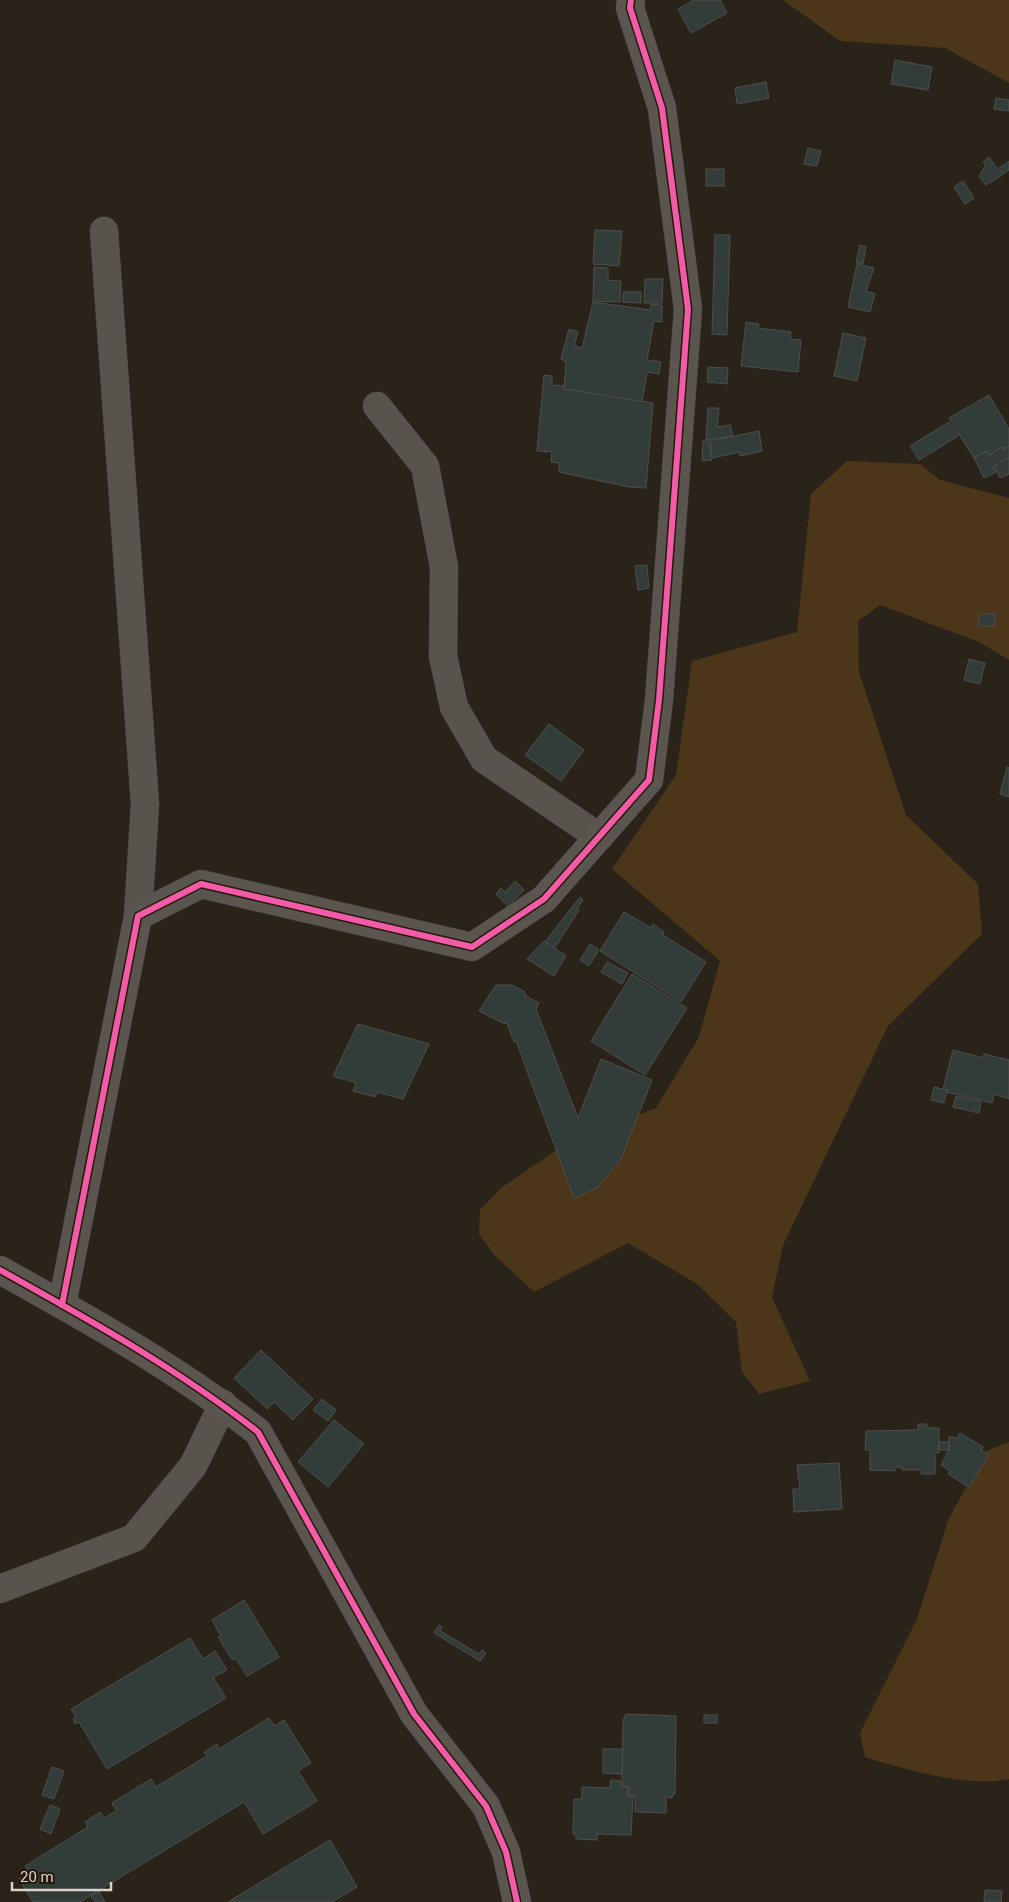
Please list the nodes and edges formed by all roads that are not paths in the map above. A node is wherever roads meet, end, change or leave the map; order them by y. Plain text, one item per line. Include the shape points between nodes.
1 (628, 3) edge
2 (104, 231) dead end
3 (377, 406) dead end
4 (599, 837) junction
5 (138, 916) junction
6 (0, 1270) edge
7 (62, 1304) junction
8 (223, 1404) junction
9 (0, 1589) edge
10 (517, 1902) edge

1 - 4 street via 662,108 688,309 659,700 649,780
2 - 5 street via 145,804
3 - 4 street via 425,466 444,567 443,656 454,707 484,759
4 - 5 street via 544,898 472,947 201,884
5 - 7 street
6 - 7 street
7 - 8 street
8 - 9 street via 192,1466 134,1538
8 - 10 street via 258,1432 414,1714 486,1806 506,1852

